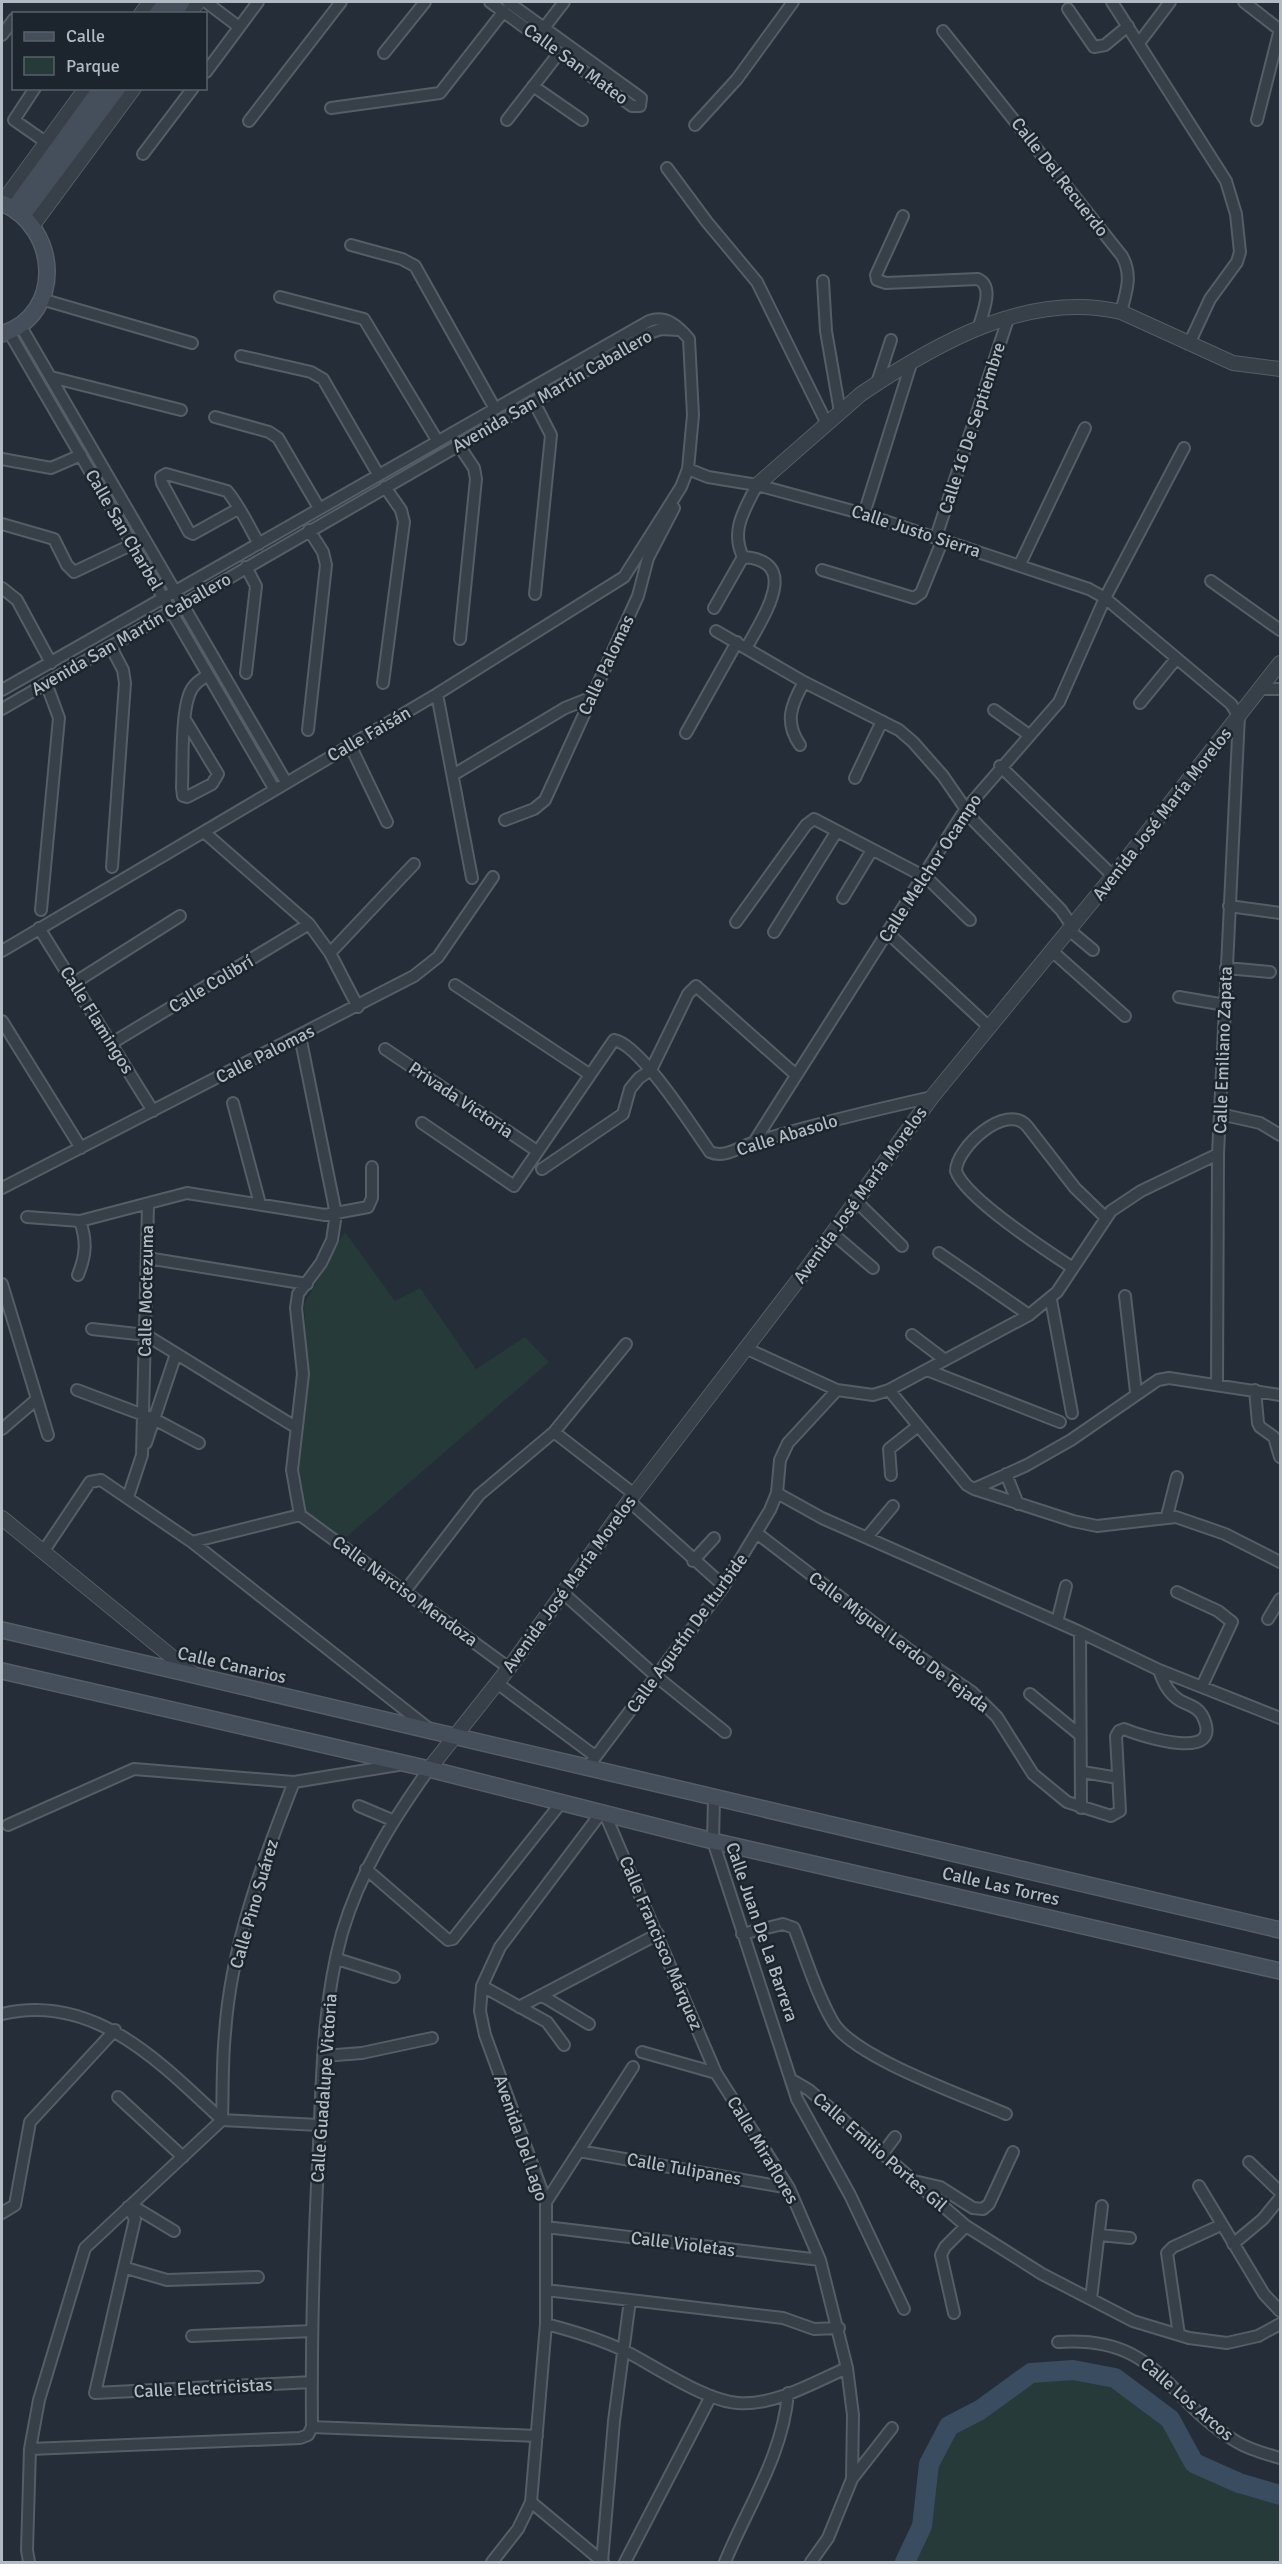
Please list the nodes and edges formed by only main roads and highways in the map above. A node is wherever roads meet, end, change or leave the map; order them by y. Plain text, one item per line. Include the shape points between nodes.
1 (100, 90) edge
2 (115, 90) edge
3 (15, 211) edge
4 (10, 330) edge
5 (2, 1630) edge
6 (2, 1671) edge
7 (714, 1799) joint
8 (713, 1841) joint
9 (1280, 1926) edge
10 (1281, 1971) edge

1 - 3 main road
2 - 3 main road
3 - 4 main road via 45,247 48,274 41,300
5 - 7 main road, Calle Canarios via 454,1738 591,1762
6 - 8 main road, Calle Juan De La Barrera via 405,1764
7 - 9 main road, Calle Las Torres
8 - 10 main road, Calle Las Torres

